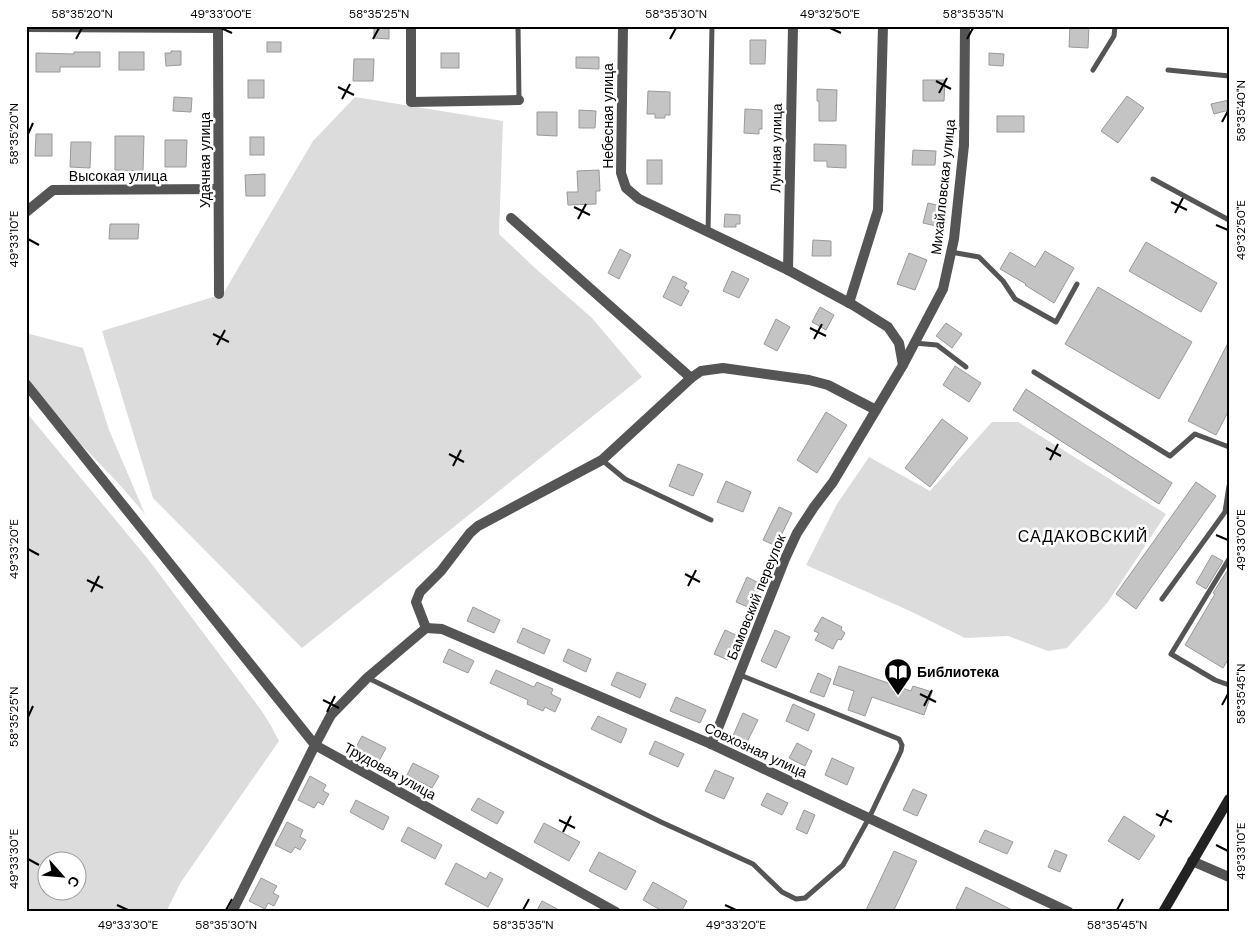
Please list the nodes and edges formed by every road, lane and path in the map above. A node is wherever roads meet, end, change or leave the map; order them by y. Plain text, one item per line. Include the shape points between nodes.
1 (411, 26) edge
2 (518, 26) edge
3 (623, 26) edge
4 (712, 26) edge
5 (792, 26) edge
6 (883, 26) edge
7 (966, 26) edge
8 (1115, 26) edge
9 (26, 27) edge
10 (218, 27) edge
11 (1093, 70) dead end
12 (1168, 70) dead end
13 (1229, 76) edge
14 (519, 100) joint
15 (1153, 179) dead end
16 (218, 189) junction
17 (26, 212) edge
18 (1229, 212) edge
19 (511, 218) dead end
20 (1228, 219) edge
21 (708, 233) junction
22 (951, 252) junction
23 (788, 270) junction
24 (1077, 284) dead end
25 (943, 289) joint
26 (219, 294) dead end
27 (849, 303) junction
28 (914, 343) junction
29 (902, 365) junction
30 (966, 367) dead end
31 (1034, 372) dead end
32 (691, 378) junction
33 (26, 384) edge
34 (876, 410) junction
35 (1229, 447) edge
36 (602, 460) junction
37 (1229, 486) edge
38 (711, 520) dead end
39 (1229, 559) edge
40 (1162, 599) dead end
41 (426, 628) junction
42 (740, 675) junction
43 (367, 678) junction
44 (1229, 685) edge
45 (711, 744) junction
46 (315, 745) junction
47 (1229, 799) edge
48 (869, 818) junction
49 (1192, 861) junction
50 (1229, 876) edge
51 (232, 912) edge
52 (616, 912) edge
53 (1069, 912) edge
54 (1163, 912) edge

1 - 14 street via 411,102
2 - 14 lane
3 - 21 street, Небесная улица via 621,173 626,188 638,199
4 - 21 lane
5 - 23 street, Лунная улица
6 - 27 street via 878,210
7 - 22 street, Михайловская улица via 964,145
8 - 11 lane via 1114,36
9 - 10 street
10 - 16 street, Удачная улица
12 - 13 lane
15 - 20 lane
16 - 17 street, Высокая улица via 52,190
16 - 26 street, Удачная улица
18 - 20 lane
19 - 32 street
21 - 23 street
22 - 24 lane via 979,257 1003,281 1015,299 1056,322
22 - 25 street, Михайловская улица
23 - 27 street
25 - 28 street, Бамовский переулок
27 - 29 street via 888,327 899,343
28 - 29 street, Бамовский переулок
28 - 30 lane via 937,345
29 - 34 street, Бамовский переулок
31 - 35 lane via 1170,456 1195,434
32 - 34 street via 700,372 723,368 809,380 828,385
32 - 36 street
33 - 46 street
34 - 42 street, Бамовский переулок via 833,482 798,532
36 - 38 lane via 625,479
36 - 41 street via 470,533 420,592 416,602
37 - 40 lane via 1225,512
39 - 44 lane via 1171,654
41 - 43 street
41 - 45 street, Совхозная улица via 442,629
42 - 45 street, Бамовский переулок
42 - 48 lane via 899,738 901,751
43 - 46 street via 331,715
43 - 48 lane via 752,864 782,892 796,899 805,898 843,865
45 - 48 street, Совхозная улица
46 - 51 street
46 - 52 street, Трудовая улица
47 - 49 main road
48 - 53 street, Совхозная улица
49 - 50 street
49 - 54 main road

